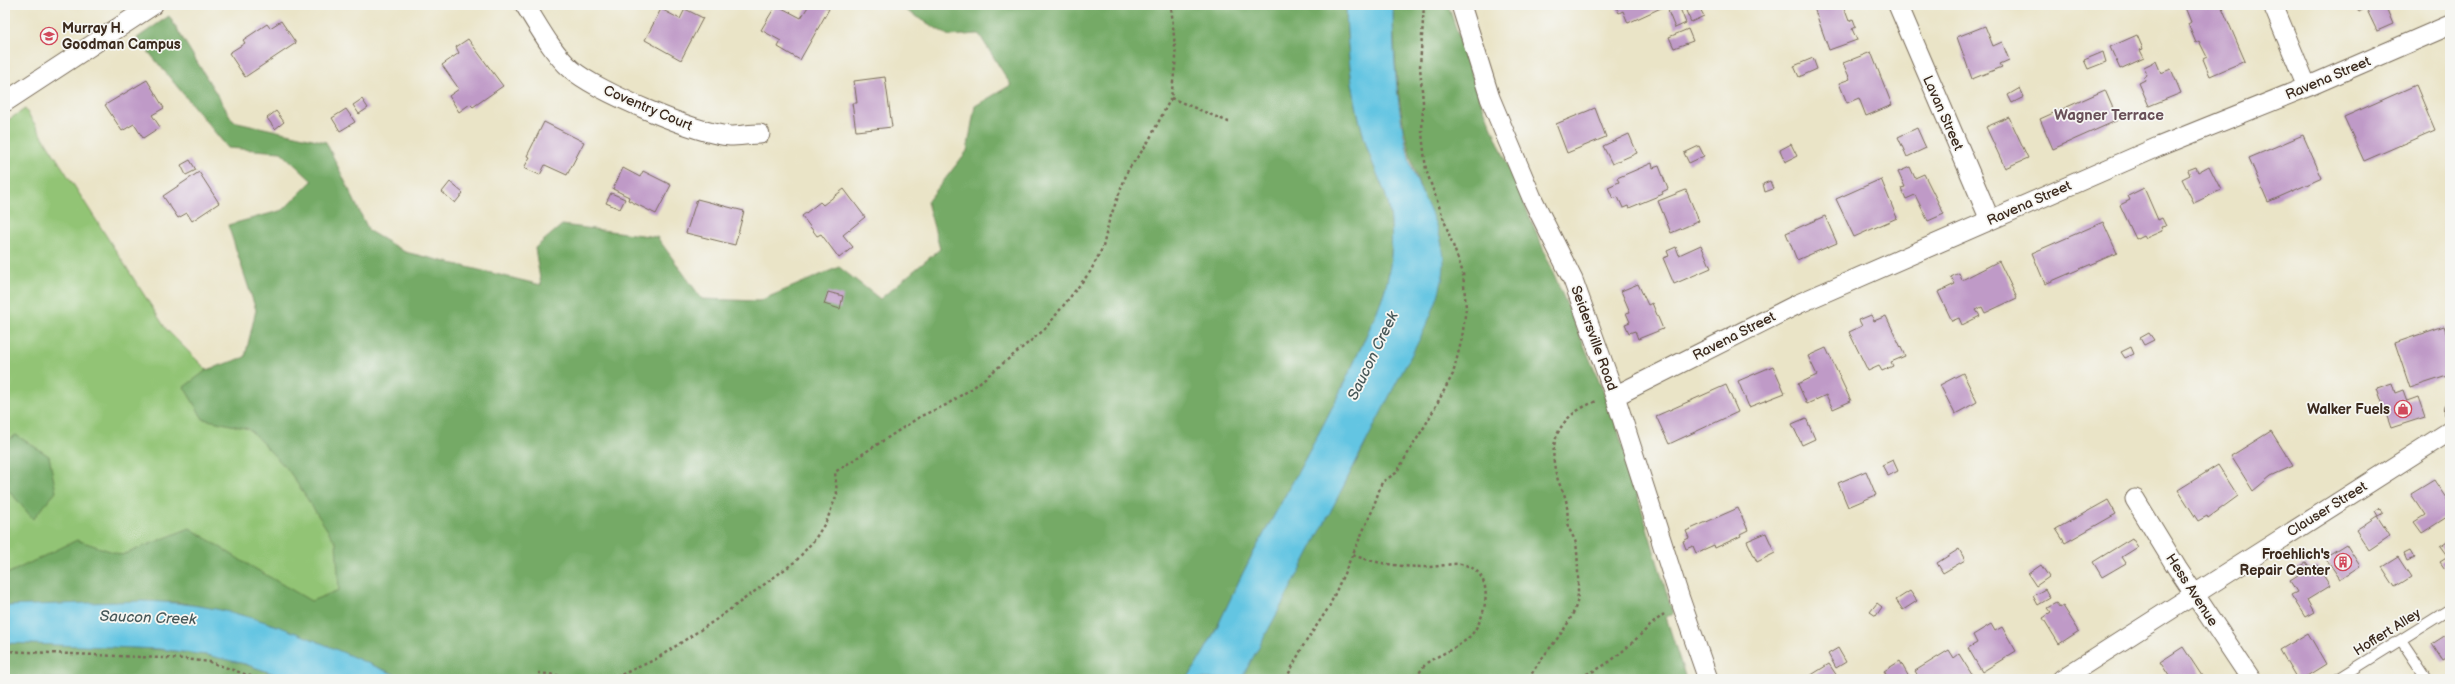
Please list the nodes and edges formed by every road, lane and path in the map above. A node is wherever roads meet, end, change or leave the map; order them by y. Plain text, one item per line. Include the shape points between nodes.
1 (153, 5) edge
2 (526, 5) edge
3 (1171, 5) edge
4 (1424, 5) edge
5 (1461, 5) edge
6 (1898, 5) edge
7 (2273, 5) edge
8 (2450, 25) edge
9 (2307, 87) junction
10 (1171, 98) junction
11 (5, 102) edge
12 (1230, 123) dead end
13 (760, 134) dead end
14 (1990, 220) junction
15 (1608, 398) junction
16 (2450, 408) edge
17 (2450, 416) edge
18 (2450, 431) edge
19 (2135, 499) dead end
20 (1353, 555) junction
21 (2195, 593) junction
22 (2450, 609) edge
23 (1677, 611) junction
24 (2401, 640) junction
25 (5, 651) edge
26 (538, 673) dead end
27 (259, 679) edge
28 (1286, 679) edge
29 (1415, 679) edge
30 (1529, 679) edge
31 (1563, 679) edge
32 (1708, 679) edge
33 (2062, 679) edge
34 (2250, 679) edge
35 (2338, 679) edge
36 (2427, 679) edge

1 - 11 street
2 - 13 street, Coventry Court via 557,54 567,65 610,94 704,131 729,136
3 - 10 path via 1176,58
4 - 20 path via 1420,68 1426,170 1463,273 1466,308 1453,374 1396,473 1382,482
5 - 15 street, Seidersville Road via 1490,98 1532,198 1573,280
6 - 14 street, Lavan Street
7 - 9 street
8 - 9 street, Ravena Street
9 - 14 street, Ravena Street via 2158,147
10 - 12 path
10 - 26 path via 1147,144 1128,170 1102,247 1090,272 1044,330 974,387 946,405 921,416 835,472 837,494 827,520 796,562 656,659 621,675 582,678
14 - 15 street, Ravena Street via 1798,304
15 - 23 street, Seidersville Road
15 - 30 path via 1583,406 1569,416 1557,432 1553,448 1557,476 1566,501 1569,528 1576,543 1577,601 1565,628 1546,651
16 - 17 lane
18 - 21 street, Clauser Street
19 - 21 street, Hess Avenue
20 - 28 path via 1328,607
20 - 29 path via 1384,564 1426,567 1461,564 1478,572 1486,588 1485,607 1471,635 1427,663
21 - 33 street, Clauser Street
21 - 34 street, Hess Avenue
22 - 24 lane, Hoffert Alley
23 - 31 path via 1634,639 1614,660 1594,672
23 - 32 street, Seidersville Road
24 - 35 lane, Hoffert Alley
24 - 36 lane
25 - 27 path via 198,660

